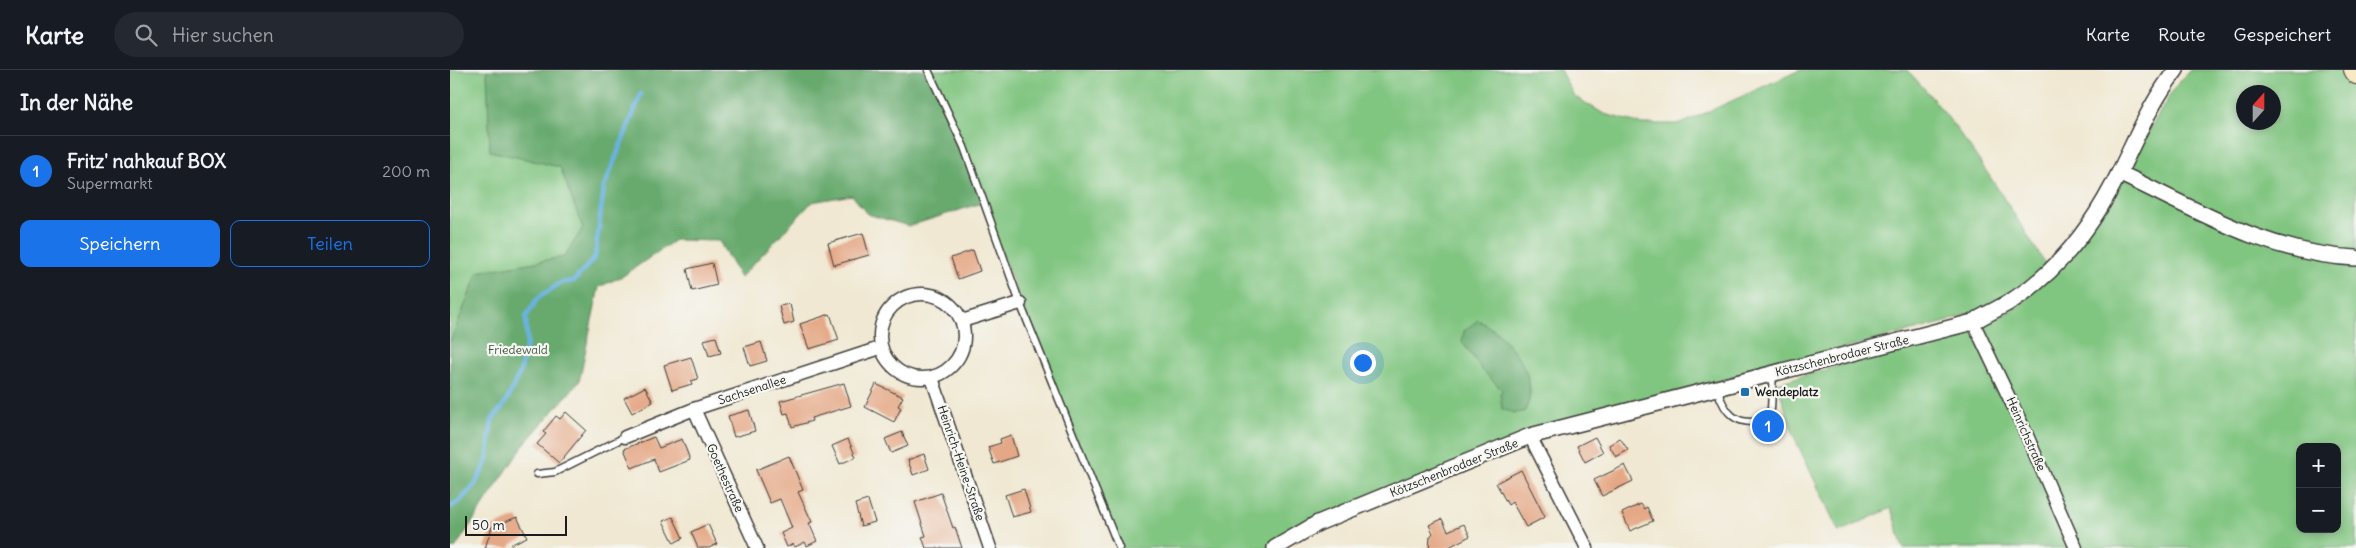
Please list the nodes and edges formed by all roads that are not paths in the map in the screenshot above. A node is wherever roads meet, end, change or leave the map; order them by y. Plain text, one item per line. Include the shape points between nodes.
1 (928, 70) edge
2 (2176, 70) edge
3 (2353, 70) edge
4 (2356, 75) edge
5 (2119, 173) junction
6 (2356, 258) edge
7 (1020, 303) junction
8 (962, 321) junction
9 (1973, 322) junction
10 (880, 348) junction
11 (1773, 373) junction
12 (932, 378) junction
13 (1716, 388) junction
14 (694, 408) junction
15 (1530, 436) junction
16 (625, 437) joint
17 (537, 474) dead end
18 (757, 548) edge
19 (990, 548) edge
20 (1119, 548) edge
21 (1275, 548) edge
22 (1587, 548) edge
23 (2076, 548) edge

1 - 7 lane via 964,148
2 - 5 street, Kötzschenbrodaer Straße via 2152,105
3 - 4 main road
5 - 6 street via 2267,242 2297,251
5 - 9 street, Kötzschenbrodaer Straße via 2072,249 2013,300
7 - 8 street
7 - 20 lane
8 - 10 street via 943,299 930,294 902,298 882,319
8 - 12 street via 962,349 956,362
9 - 11 street, Kötzschenbrodaer Straße
9 - 23 street, Heinrichstraße
10 - 12 street via 900,373 916,379
10 - 14 street, Sachsenallee
11 - 13 street, Kötzschenbrodaer Straße
11 - 13 lane via 1771,409 1763,421 1748,424 1735,419 1724,407
12 - 19 street, Heinrich-Heine-Straße
13 - 15 street, Kötzschenbrodaer Straße
14 - 16 street, Sachsenallee
14 - 18 street, Goethestraße
15 - 21 street, Kötzschenbrodaer Straße via 1318,523
15 - 22 street
16 - 17 lane via 555,472

